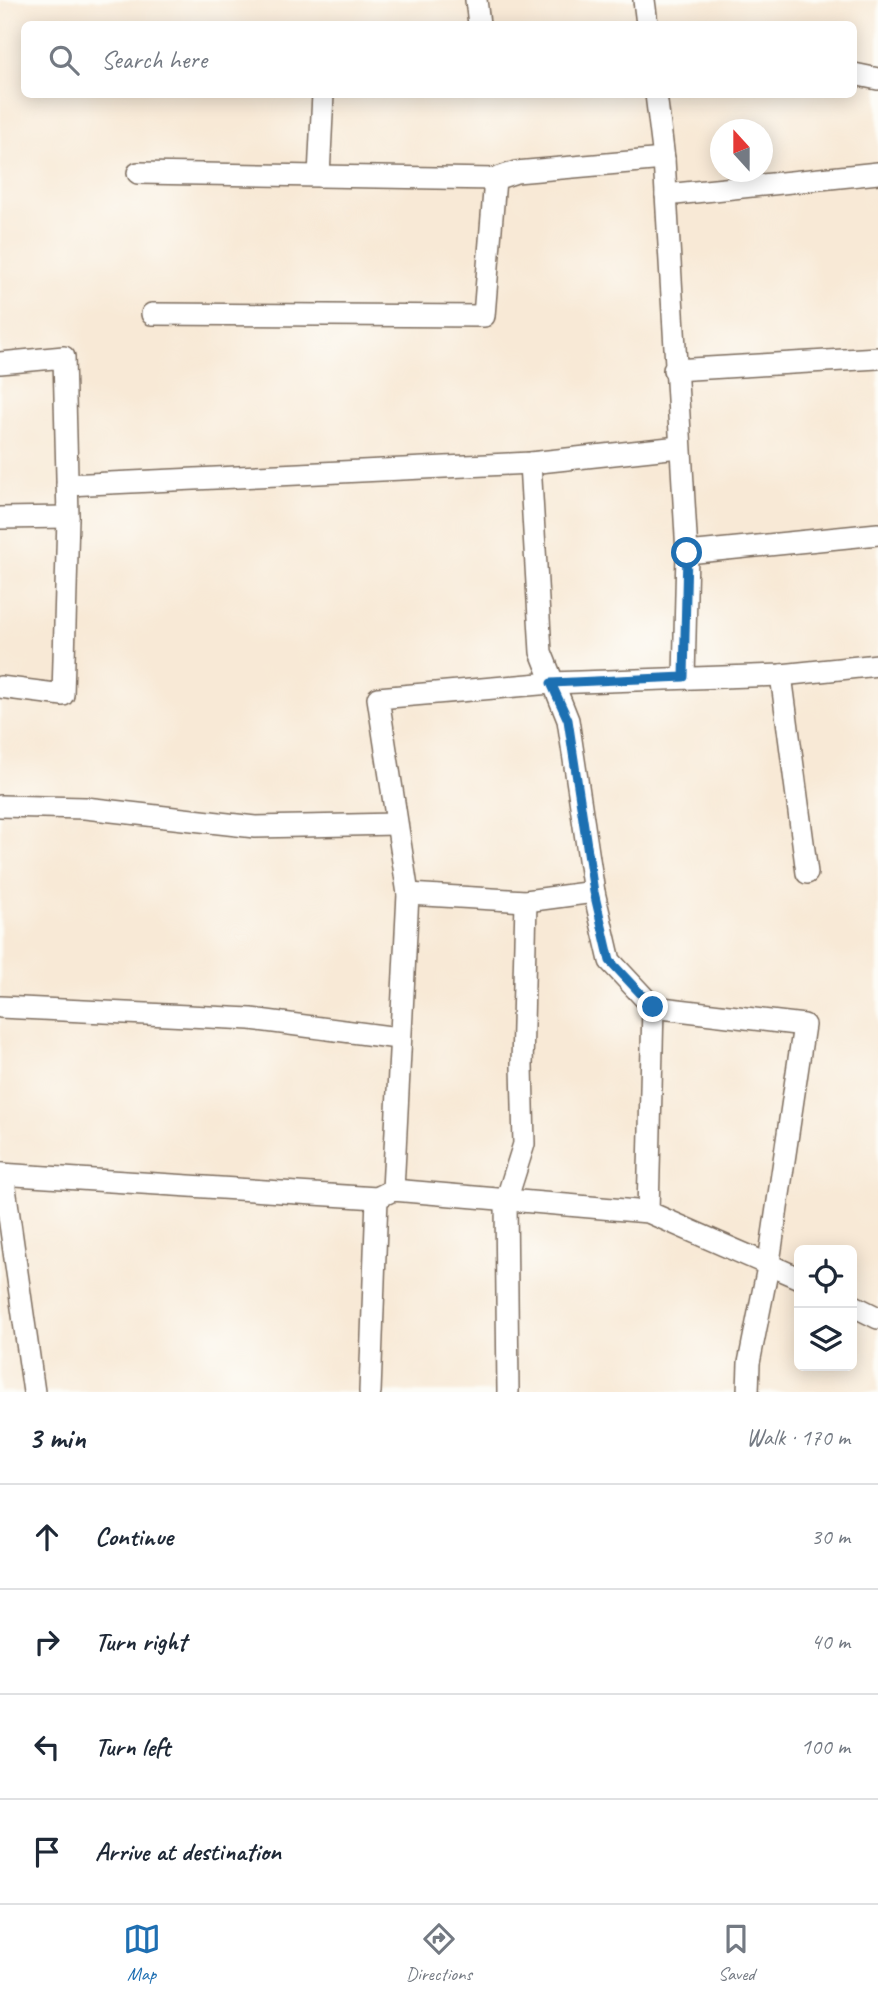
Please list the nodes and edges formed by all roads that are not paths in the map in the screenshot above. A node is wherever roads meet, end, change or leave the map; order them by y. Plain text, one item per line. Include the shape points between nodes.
1 (476, 0) edge
2 (644, 0) edge
3 (478, 21) edge
4 (647, 21) edge
5 (857, 75) edge
6 (878, 79) edge
7 (323, 98) edge
8 (656, 98) edge
9 (664, 159) junction
10 (138, 173) dead end
11 (878, 173) edge
12 (319, 176) junction
13 (495, 178) junction
14 (666, 195) junction
15 (152, 314) dead end
16 (878, 358) edge
17 (0, 363) edge
18 (674, 370) junction
19 (679, 447) junction
20 (530, 463) junction
21 (67, 485) junction
22 (68, 517) junction
23 (0, 518) edge
24 (878, 534) edge
25 (687, 553) junction
26 (878, 665) edge
27 (781, 675) junction
28 (684, 677) junction
29 (551, 683) junction
30 (0, 687) edge
31 (0, 806) edge
32 (396, 824) junction
33 (807, 873) dead end
34 (594, 892) junction
35 (408, 894) junction
36 (526, 901) junction
37 (0, 1007) edge
38 (653, 1007) junction
39 (398, 1038) junction
40 (2, 1174) edge
41 (385, 1194) junction
42 (506, 1201) junction
43 (648, 1212) junction
44 (769, 1262) junction
45 (794, 1275) edge
46 (857, 1308) edge
47 (878, 1318) edge
48 (34, 1392) edge
49 (370, 1392) edge
50 (508, 1392) edge
51 (748, 1392) edge

1 - 3 street
2 - 4 street
5 - 6 street
7 - 12 street
8 - 9 street
9 - 13 street via 516,172
9 - 14 street
10 - 12 street
11 - 14 street
12 - 13 street
13 - 15 street via 484,316
14 - 18 street
16 - 18 street
17 - 21 street via 64,357
18 - 19 street
19 - 20 street
19 - 25 street
20 - 21 street
20 - 29 street via 541,652
21 - 22 street
22 - 23 street
22 - 30 street via 64,695
24 - 25 street
25 - 28 street
26 - 27 street
27 - 28 street
27 - 33 street
28 - 29 street
29 - 32 street via 378,698
29 - 34 street via 568,720
31 - 32 street via 85,808 256,827
32 - 35 street
34 - 36 street
34 - 38 street via 610,961
35 - 36 street
35 - 39 street
36 - 42 street via 524,1144
37 - 39 street via 251,1019
38 - 43 street
38 - 44 street via 804,1025
39 - 41 street
40 - 41 street
40 - 48 street
41 - 42 street
41 - 49 street
42 - 43 street
42 - 50 street
43 - 44 street
44 - 45 street
44 - 51 street via 749,1363
46 - 47 street

